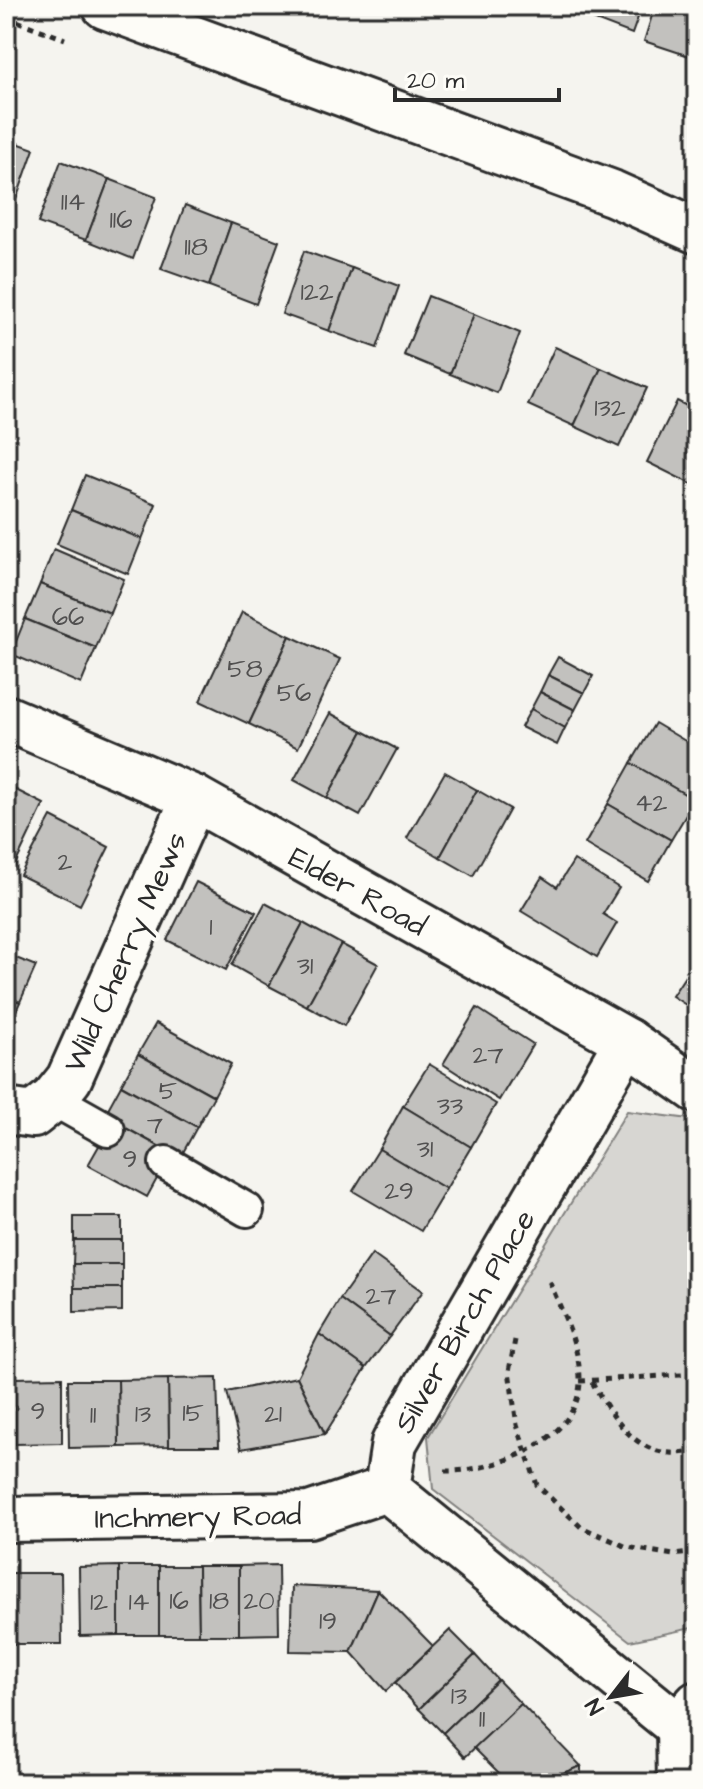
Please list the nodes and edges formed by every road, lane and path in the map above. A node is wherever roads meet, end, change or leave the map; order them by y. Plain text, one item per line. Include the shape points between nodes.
1 (105, 6) edge
2 (697, 231) edge
3 (6, 718) edge
4 (194, 798) junction
5 (627, 1041) junction
6 (697, 1090) edge
7 (53, 1099) junction
8 (6, 1111) edge
9 (108, 1130) dead end
10 (166, 1163) dead end
11 (247, 1210) dead end
12 (508, 1246) junction
13 (549, 1281) junction
14 (544, 1292) dead end
15 (516, 1337) dead end
16 (697, 1374) edge
17 (580, 1381) junction
18 (592, 1382) junction
19 (394, 1443) junction
20 (697, 1450) edge
21 (526, 1451) junction
22 (387, 1489) junction
23 (6, 1519) edge
24 (697, 1552) edge
25 (688, 1716) edge
26 (680, 1783) edge

1 - 2 street via 612,193
3 - 4 street, Elder Road
4 - 5 street, Elder Road
4 - 7 street, Wild Cherry Mews via 69,1079
5 - 6 street, Elder Road
5 - 12 street, Silver Birch Place
7 - 8 street, Wild Cherry Mews via 33,1115
7 - 9 lane
10 - 11 lane
12 - 13 path
12 - 19 street, Silver Birch Place
13 - 14 path
13 - 17 path via 572,1340
15 - 21 path via 509,1371
16 - 18 path
17 - 18 path
17 - 21 path via 562,1426
18 - 20 path via 609,1411 643,1444 669,1454
19 - 21 path via 431,1471 469,1472
19 - 22 street, Silver Birch Place
21 - 24 path via 537,1485 581,1527 627,1547 673,1555
22 - 23 street, Inchmery Road via 309,1515
22 - 25 street
25 - 26 street

